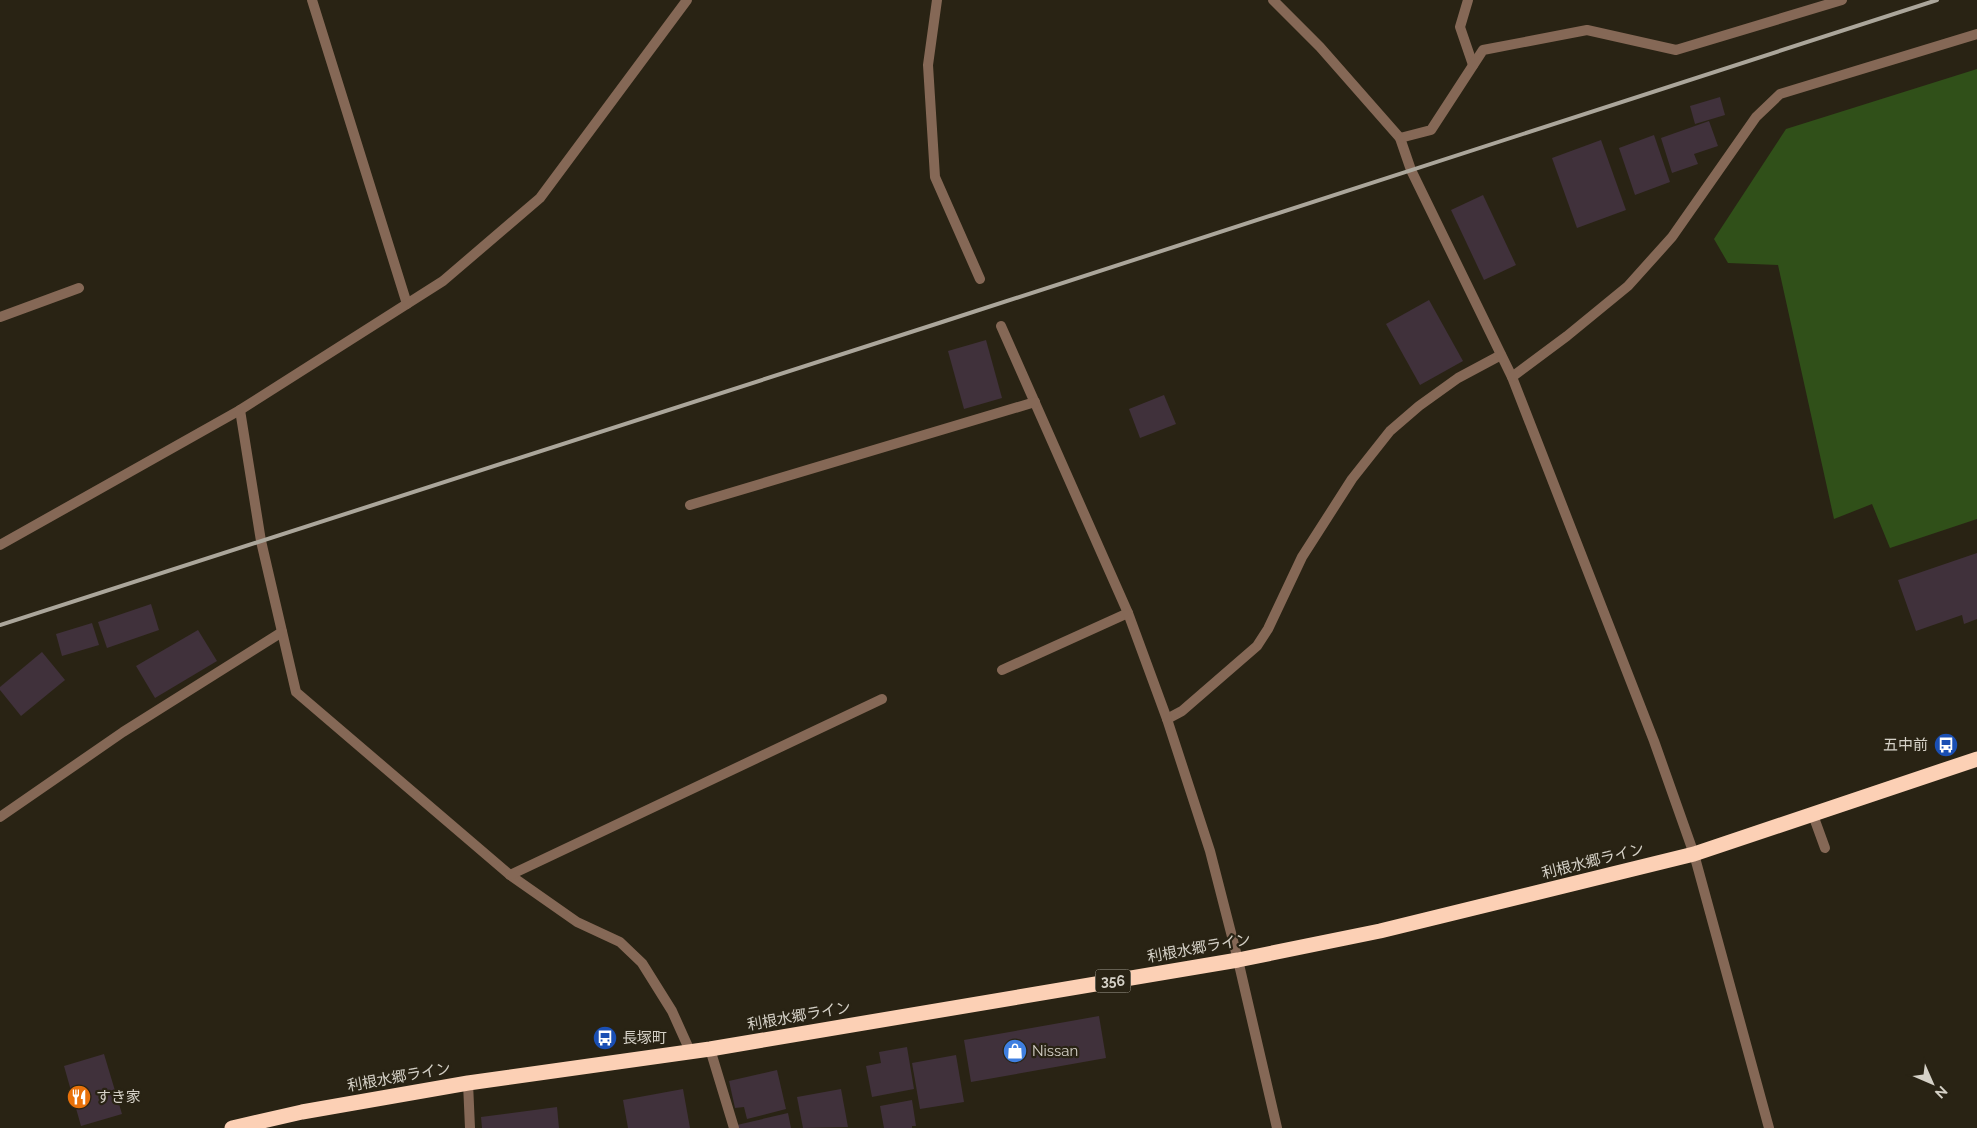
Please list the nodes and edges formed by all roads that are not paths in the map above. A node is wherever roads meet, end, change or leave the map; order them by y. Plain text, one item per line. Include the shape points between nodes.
1 (312, 0) edge
2 (687, 0) edge
3 (937, 0) edge
4 (1273, 0) edge
5 (1468, 0) edge
6 (1842, 0) edge
7 (1977, 34) edge
8 (1473, 66) junction
9 (1400, 138) junction
10 (980, 279) dead end
11 (79, 288) dead end
12 (407, 304) junction
13 (0, 317) edge
14 (1001, 326) dead end
15 (1501, 355) junction
16 (1512, 378) junction
17 (1035, 402) junction
18 (240, 410) junction
19 (690, 505) dead end
20 (0, 545) edge
21 (1128, 613) junction
22 (282, 632) junction
23 (1002, 670) dead end
24 (882, 699) dead end
25 (1167, 719) junction
26 (1977, 759) edge
27 (1813, 815) junction
28 (0, 817) edge
29 (1825, 848) dead end
30 (1694, 854) junction
31 (510, 875) junction
32 (1238, 960) junction
33 (710, 1048) junction
34 (690, 1052) junction
35 (468, 1083) junction
36 (232, 1128) edge
37 (470, 1128) edge
38 (734, 1128) edge
39 (1277, 1128) edge
40 (1769, 1128) edge

1 - 12 street
2 - 12 street via 540,198 443,280
3 - 10 street via 928,65 935,177
4 - 9 street via 1320,47
5 - 8 street via 1460,27
6 - 8 street via 1676,50 1587,30 1483,50
7 - 16 street via 1780,94 1756,117 1672,237 1628,286
8 - 9 street via 1431,130
9 - 15 street via 1411,170
11 - 13 street
12 - 18 street
14 - 17 street
15 - 16 street
15 - 25 street via 1458,378 1418,406 1390,431 1352,479 1302,557 1257,646 1182,711
16 - 30 street via 1654,741
17 - 19 street
17 - 21 street
18 - 20 street
18 - 22 street via 261,541
21 - 23 street
21 - 25 street
22 - 28 street via 123,732
22 - 31 street via 296,692
24 - 31 street
25 - 32 street via 1210,851
26 - 27 highway, 利根水郷ライン / 356
27 - 29 street
27 - 30 highway, 利根水郷ライン / 356
30 - 32 highway, 利根水郷ライン / 356 via 1380,932
30 - 40 street
31 - 34 street via 577,922 620,942 642,963 672,1011
32 - 33 highway, 利根水郷ライン / 356
32 - 39 street
33 - 34 highway, 利根水郷ライン / 356
33 - 38 street
34 - 35 highway, 利根水郷ライン / 356
35 - 36 highway, 利根水郷ライン / 356 via 302,1112
35 - 37 street

